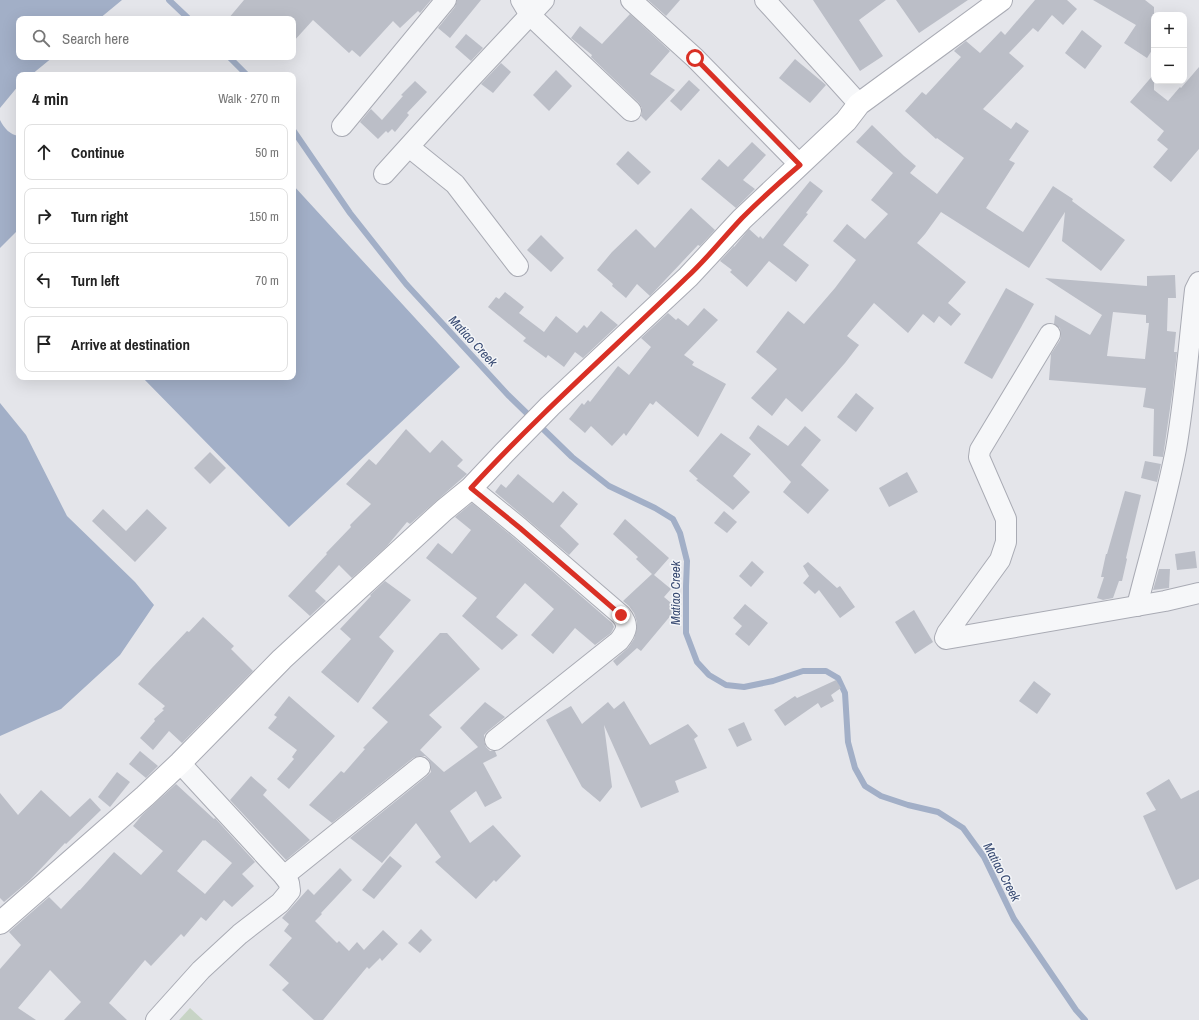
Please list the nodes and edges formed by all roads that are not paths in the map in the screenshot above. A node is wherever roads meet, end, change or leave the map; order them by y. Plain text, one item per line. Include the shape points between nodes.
1 (446, 0) edge
2 (544, 0) edge
3 (631, 0) edge
4 (766, 0) edge
5 (1001, 0) edge
6 (526, 8) edge
7 (859, 104) junction
8 (631, 111) dead end
9 (342, 126) dead end
10 (409, 147) junction
11 (800, 165) junction
12 (384, 174) dead end
13 (518, 266) dead end
14 (1199, 282) edge
15 (1050, 334) dead end
16 (471, 488) junction
17 (1199, 593) edge
18 (1136, 606) junction
19 (495, 740) dead end
20 (180, 763) junction
21 (420, 767) dead end
22 (284, 876) junction
23 (0, 922) edge
24 (156, 1020) edge

1 - 9 street
2 - 6 street
3 - 11 street via 695,58
4 - 7 street
5 - 7 street
6 - 8 street
6 - 10 street via 470,80
7 - 11 street via 846,121
10 - 12 street
10 - 13 street via 455,184
11 - 16 street via 742,219 688,277 550,406
14 - 18 street via 1195,290 1176,449
15 - 18 street via 980,450 979,457 1006,519 1006,542 1000,560 944,638
16 - 19 street via 621,615 626,627 619,641
16 - 20 street via 282,658
17 - 18 street
20 - 22 street
20 - 23 street
21 - 22 street
22 - 24 street via 289,883 290,891 280,903 240,934 201,970

